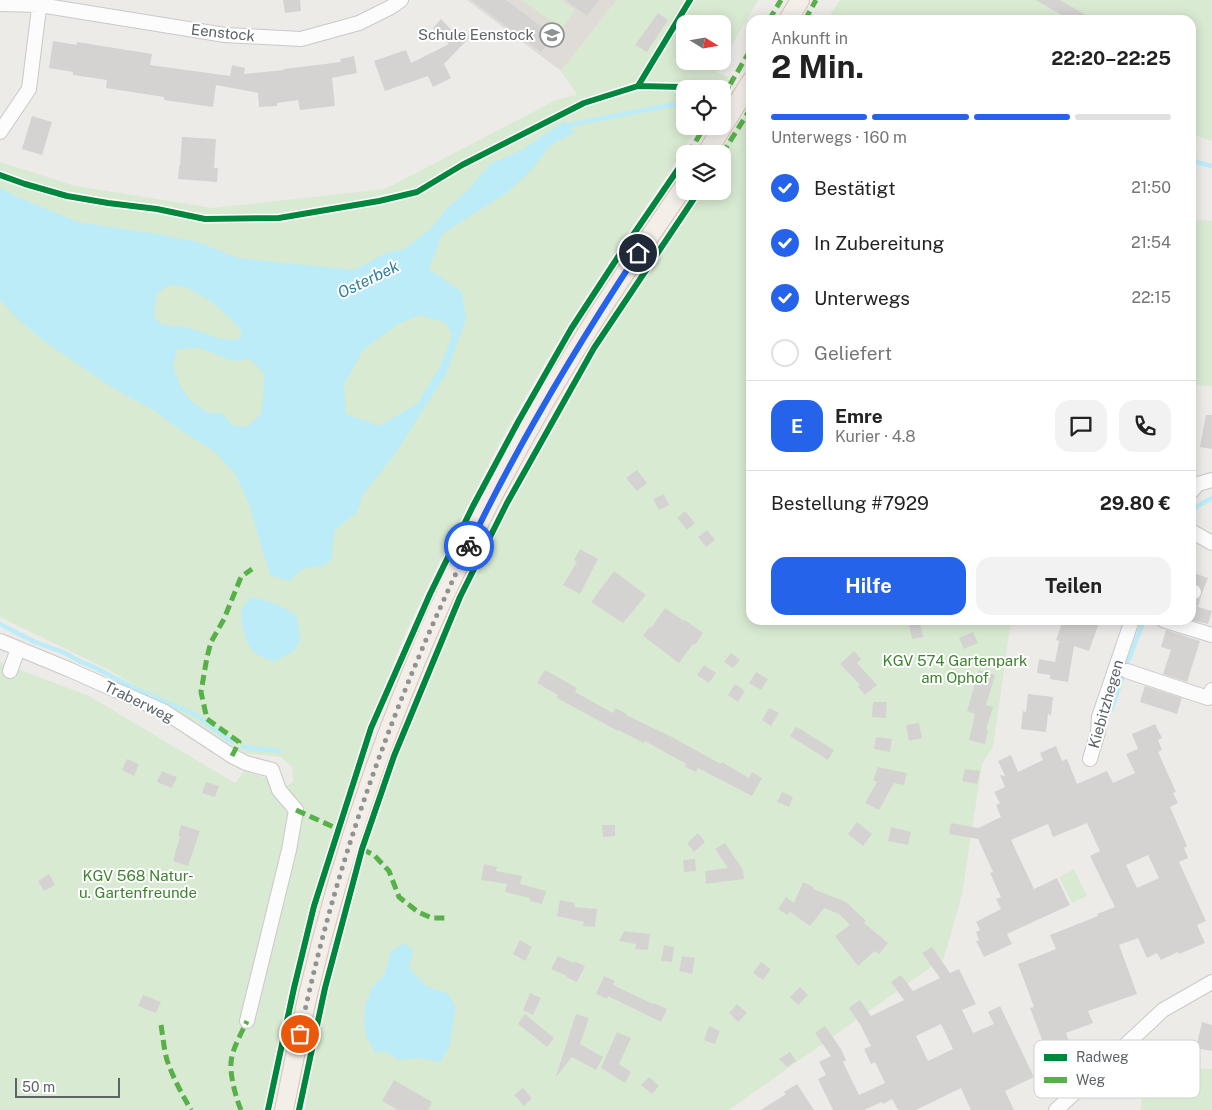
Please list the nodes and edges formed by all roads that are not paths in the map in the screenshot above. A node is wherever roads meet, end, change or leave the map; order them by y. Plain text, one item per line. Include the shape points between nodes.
1 (401, 0) edge
2 (800, 0) edge
3 (40, 2) edge
4 (0, 4) edge
5 (791, 15) edge
6 (746, 90) edge
7 (0, 132) edge
8 (712, 145) edge
9 (676, 198) edge
10 (1212, 480) edge
11 (1196, 486) edge
12 (1196, 534) edge
13 (1212, 544) edge
14 (1130, 625) edge
15 (1179, 625) edge
16 (1212, 635) edge
17 (0, 641) edge
18 (18, 648) junction
19 (10, 671) dead end
20 (1129, 673) dead end
21 (1210, 697) edge
22 (1090, 759) dead end
23 (1212, 982) edge
24 (246, 1021) dead end
25 (1131, 1040) edge
26 (1069, 1098) edge
27 (284, 1110) edge
28 (1056, 1110) edge

1 - 3 street, Eenstock via 359,23 301,39 225,35
2 - 5 main road
3 - 4 street, Eenstock
3 - 7 street via 29,89
6 - 8 main road
9 - 27 main road via 594,321 531,426 433,621 374,771 332,902
10 - 11 street
12 - 13 street
14 - 22 street, Kiebitzhegen via 1099,717
15 - 16 street
17 - 18 street, Traberweg
18 - 19 street
18 - 24 street, Traberweg via 165,712 232,756 272,770 279,790 296,810
20 - 21 street
23 - 25 street via 1163,1010
26 - 28 street

